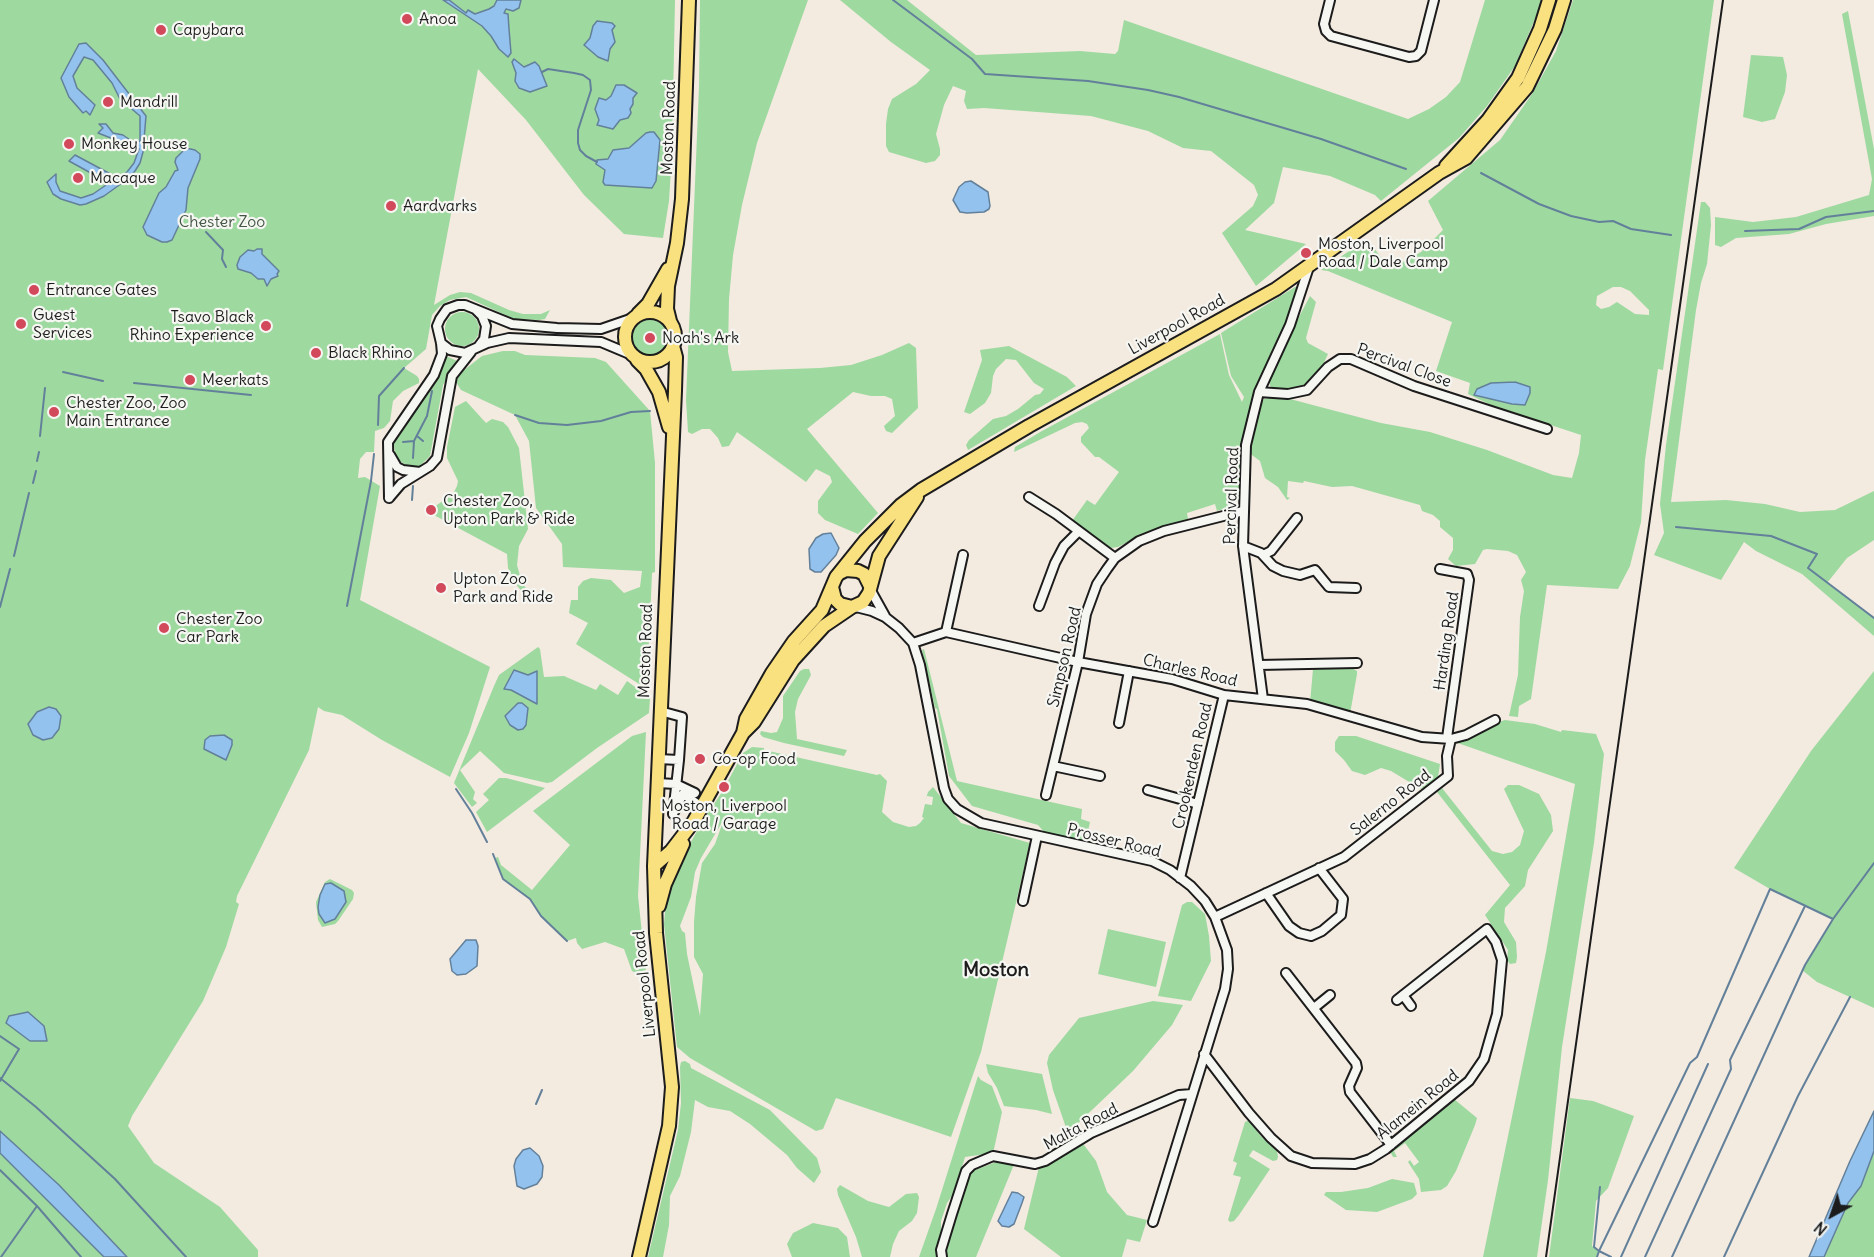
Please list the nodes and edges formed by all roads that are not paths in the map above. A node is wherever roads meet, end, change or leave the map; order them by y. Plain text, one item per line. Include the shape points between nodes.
1 (689, 0) edge
2 (1330, 0) edge
3 (1434, 0) edge
4 (1550, 0) edge
5 (1564, 0) edge
6 (1439, 173) junction
7 (674, 257) junction
8 (1309, 267) junction
9 (473, 308) junction
10 (635, 316) junction
11 (670, 321) junction
12 (441, 343) junction
13 (674, 346) junction
14 (474, 350) junction
15 (634, 357) junction
16 (1259, 392) junction
17 (1547, 429) dead end
18 (673, 437) junction
19 (387, 448) junction
20 (420, 472) junction
21 (921, 490) junction
22 (1029, 497) dead end
23 (1243, 511) junction
24 (1297, 518) dead end
25 (1078, 532) junction
26 (1243, 546) junction
27 (963, 555) dead end
28 (1263, 555) junction
29 (1115, 558) junction
30 (1309, 564) dead end
31 (1440, 569) dead end
32 (840, 573) junction
33 (1307, 574) junction
34 (832, 587) junction
35 (870, 587) junction
36 (1356, 588) dead end
37 (1039, 606) dead end
38 (853, 607) junction
39 (885, 617) junction
40 (946, 632) junction
41 (913, 643) junction
42 (1078, 662) junction
43 (1357, 663) dead end
44 (1259, 665) junction
45 (1129, 671) junction
46 (1224, 695) junction
47 (1263, 699) junction
48 (660, 711) junction
49 (1495, 720) dead end
50 (1119, 723) dead end
51 (743, 732) junction
52 (1449, 739) junction
53 (658, 759) junction
54 (679, 760) junction
55 (1053, 766) junction
56 (1100, 776) dead end
57 (657, 783) junction
58 (676, 784) junction
59 (1148, 790) dead end
60 (695, 793) dead end
61 (1046, 795) dead end
62 (1198, 804) junction
63 (702, 807) junction
64 (694, 821) junction
65 (1037, 836) junction
66 (654, 866) junction
67 (1319, 868) junction
68 (1180, 878) junction
69 (1266, 893) junction
70 (1023, 902) dead end
71 (1215, 917) junction
72 (656, 925) junction
73 (1287, 973) dead end
74 (1330, 995) dead end
75 (1411, 1006) dead end
76 (1314, 1008) junction
77 (1204, 1054) junction
78 (1192, 1094) junction
79 (1391, 1145) junction
80 (1153, 1222) dead end
81 (639, 1257) edge
82 (942, 1257) edge

1 - 7 highway, Moston Road via 682,199
2 - 3 street via 1324,24 1331,36 1409,57 1420,51
4 - 6 highway, Liverpool Road via 1518,78 1488,120
5 - 6 highway, Liverpool Road via 1555,29 1527,87 1466,158
6 - 8 highway, Liverpool Road
7 - 10 highway, Moston Road via 653,296
7 - 11 highway, Moston Road via 668,297
8 - 16 street, Percival Road via 1290,325
8 - 21 highway, Liverpool Road via 1276,290
9 - 10 street via 512,324 557,328 602,329
9 - 12 street via 458,305 444,312 437,326
9 - 14 street via 486,326 484,339
10 - 11 highway via 655,312
10 - 15 highway via 624,334 627,349
11 - 13 highway
12 - 14 street via 454,352
12 - 19 street via 434,375
13 - 15 highway via 659,360 647,362
13 - 18 highway, Moston Road
14 - 15 street via 510,338 601,342
14 - 20 street via 452,376 437,458
15 - 18 highway, Moston Road via 659,392
16 - 17 street, Percival Close via 1288,394 1307,390 1328,367 1340,359 1351,359 1414,386
16 - 23 street, Percival Road via 1246,445
18 - 48 highway, Moston Road
19 - 20 street via 397,466
19 - 20 street via 389,498 401,484
21 - 32 highway, Liverpool Road via 877,528
21 - 35 highway, Liverpool Road via 879,556
22 - 25 street
23 - 26 street, Percival Road
23 - 29 street, Simpson Road via 1164,531 1139,541
24 - 28 street via 1271,551
25 - 29 street
25 - 37 street via 1055,563
26 - 28 street
26 - 44 street, Percival Road
27 - 40 street
28 - 33 street via 1283,572
29 - 42 street, Simpson Road via 1097,584 1086,614
30 - 33 street
31 - 52 street, Harding Road via 1467,574 1468,580
32 - 34 highway
32 - 35 highway via 858,571
33 - 36 street via 1315,570 1329,586
34 - 38 highway via 835,599
34 - 51 highway via 822,610 772,673 746,718
35 - 38 highway via 863,602
35 - 39 street, Prosser Road
38 - 39 street, Prosser Road
38 - 51 highway via 824,626 802,649 754,722
39 - 41 street, Prosser Road
40 - 41 street
40 - 42 street, Charles Road
41 - 65 street, Prosser Road via 948,799 962,813 981,823
42 - 45 street, Charles Road
42 - 55 street, Simpson Road
43 - 44 street
44 - 47 street, Percival Road
45 - 46 street, Charles Road
45 - 50 street
46 - 47 street, Charles Road
46 - 62 street, Crookenden Road
47 - 52 street, Charles Road via 1306,704 1422,737
48 - 53 highway, Moston Road
48 - 54 street via 682,717
49 - 52 street, Charles Road
51 - 63 highway
52 - 67 street, Salerno Road via 1448,776 1344,857
53 - 54 street
53 - 57 highway, Moston Road
54 - 58 street
55 - 56 street
55 - 61 street, Simpson Road
57 - 58 street
57 - 66 highway, Moston Road
58 - 60 street
58 - 63 street via 673,814 683,794
59 - 62 street
62 - 68 street, Crookenden Road
63 - 64 highway
64 - 66 highway
64 - 72 highway via 665,884
65 - 68 street, Prosser Road via 1152,861
65 - 70 street
66 - 72 highway, Liverpool Road
67 - 69 street, Salerno Road
67 - 69 street via 1343,899 1341,915 1322,931 1311,936 1288,926
68 - 71 street, Prosser Road
69 - 71 street, Salerno Road
71 - 77 street, Prosser Road via 1227,950 1228,969
72 - 81 highway, Liverpool Road via 672,1087 669,1126
73 - 76 street
74 - 76 street
75 - 79 street, Alamein Road via 1400,998 1487,929 1502,960 1497,1014 1484,1059 1469,1081
76 - 79 street via 1356,1062 1350,1092
77 - 78 street, Prosser Road
77 - 79 street, Alamein Road via 1249,1113 1292,1156 1312,1163 1355,1164
78 - 80 street, Prosser Road
78 - 82 street, Malta Road via 1179,1095 1091,1133 1045,1161 1035,1164 993,1156 972,1165 966,1171

